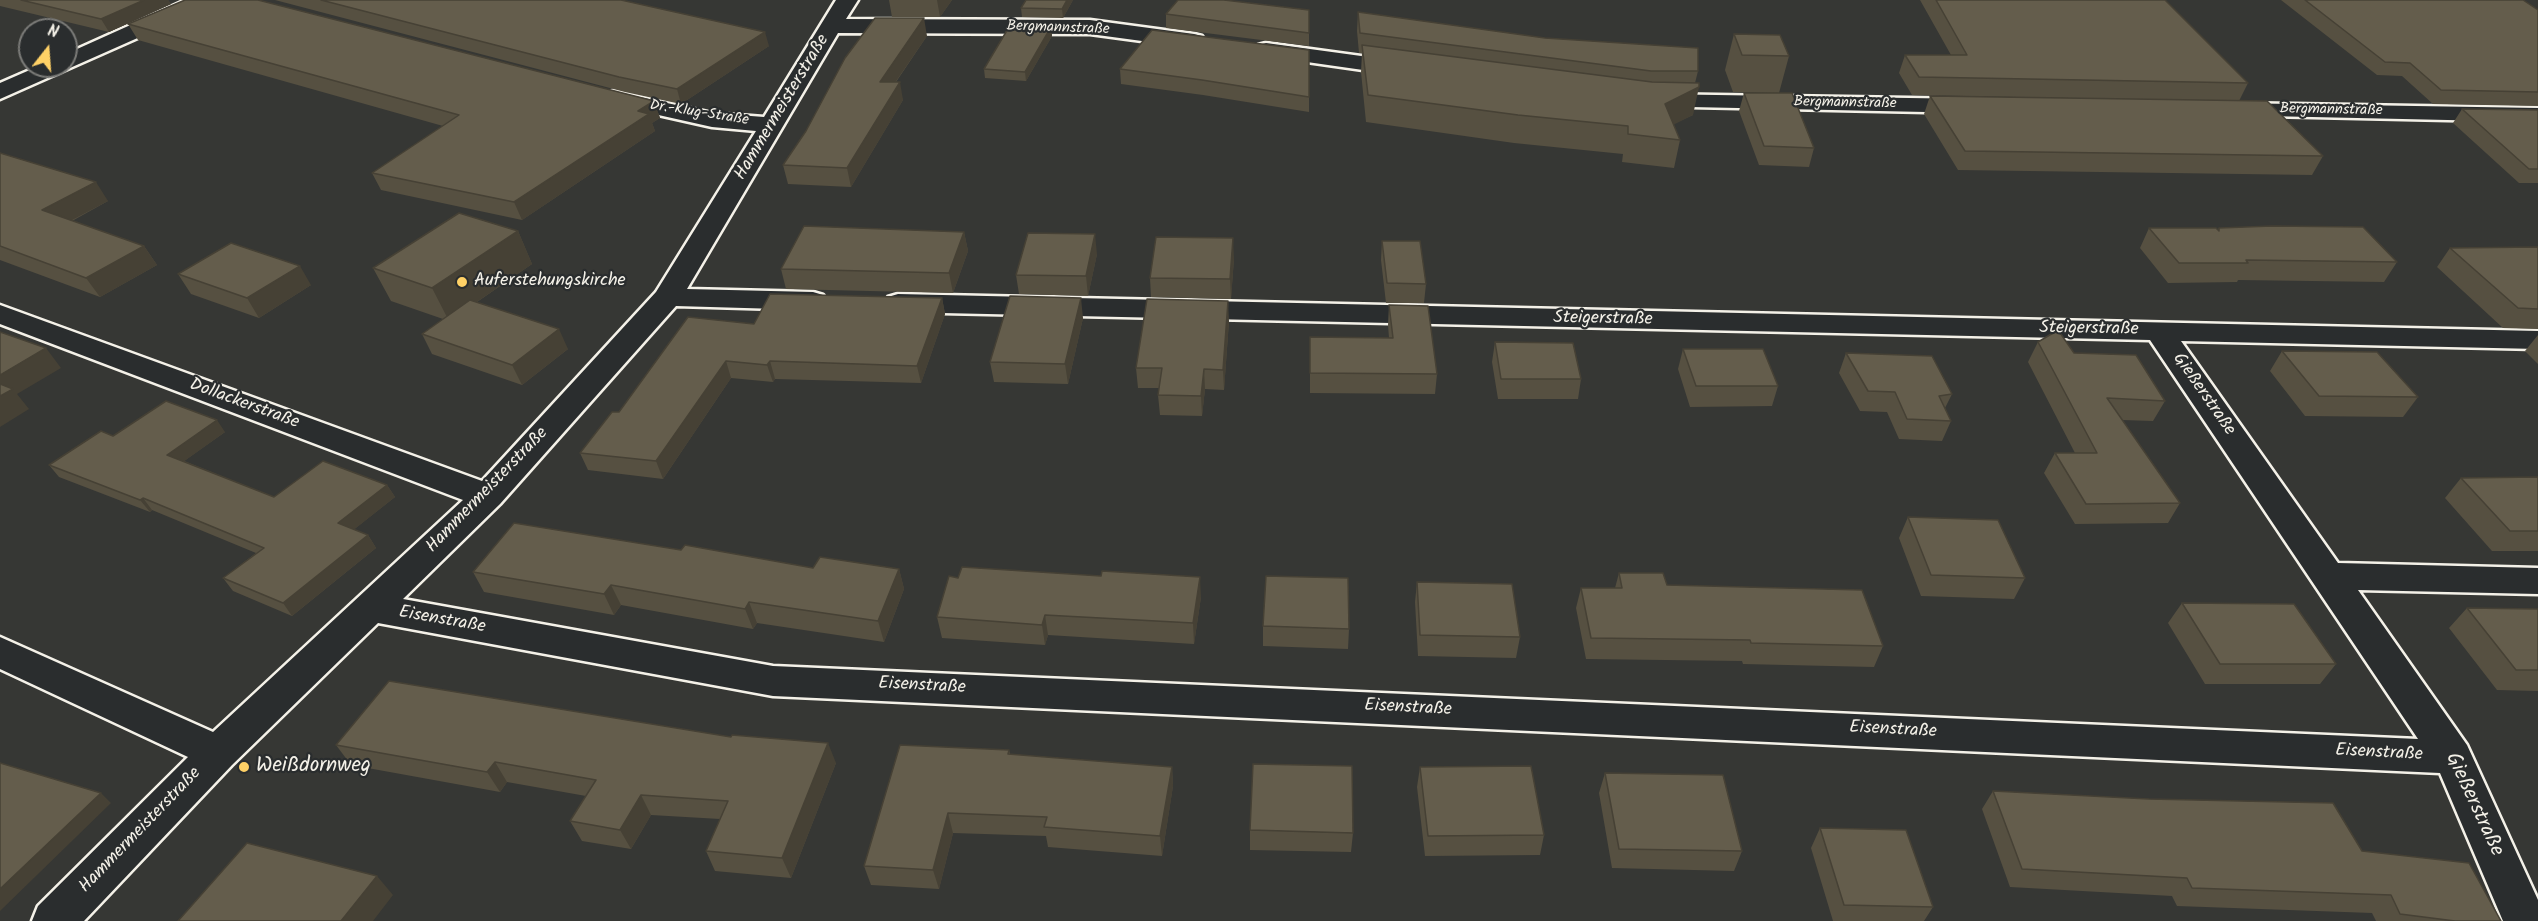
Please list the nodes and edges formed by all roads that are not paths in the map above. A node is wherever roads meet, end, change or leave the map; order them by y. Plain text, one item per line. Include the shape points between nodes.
1 (204, 0) edge
2 (847, 0) edge
3 (833, 26) junction
4 (1220, 44) edge
5 (1244, 47) edge
6 (78, 57) edge
7 (1422, 71) edge
8 (31, 78) edge
9 (0, 92) edge
10 (588, 92) edge
11 (1635, 99) edge
12 (1997, 106) edge
13 (2211, 110) edge
14 (2538, 115) edge
15 (773, 125) junction
16 (668, 297) junction
17 (835, 301) edge
18 (871, 302) edge
19 (0, 314) edge
20 (2159, 331) junction
21 (2538, 340) edge
22 (488, 496) junction
23 (2330, 576) junction
24 (2538, 581) edge
25 (369, 607) junction
26 (0, 652) edge
27 (218, 753) junction
28 (2453, 757) junction
29 (54, 921) edge
30 (2525, 921) edge

1 - 6 street
2 - 3 street, Hammermeisterstraße
3 - 4 street, Bergmannstraße via 1090,27
3 - 15 street, Hammermeisterstraße
5 - 7 street
8 - 9 street
10 - 15 street, Dr.-Klug-Straße via 712,120
11 - 12 street, Bergmannstraße
13 - 14 street, Bergmannstraße
15 - 16 street, Hammermeisterstraße
16 - 17 street
16 - 22 street, Hammermeisterstraße
18 - 20 street, Steigerstraße
19 - 22 street, Dollackerstraße
20 - 21 street, Steigerstraße
20 - 23 street, Gießerstraße
22 - 25 street, Hammermeisterstraße
23 - 24 street
23 - 28 street, Gießerstraße
25 - 27 street, Hammermeisterstraße
25 - 28 street, Eisenstraße via 773,681
26 - 27 street
27 - 29 street, Hammermeisterstraße
28 - 30 street, Gießerstraße

